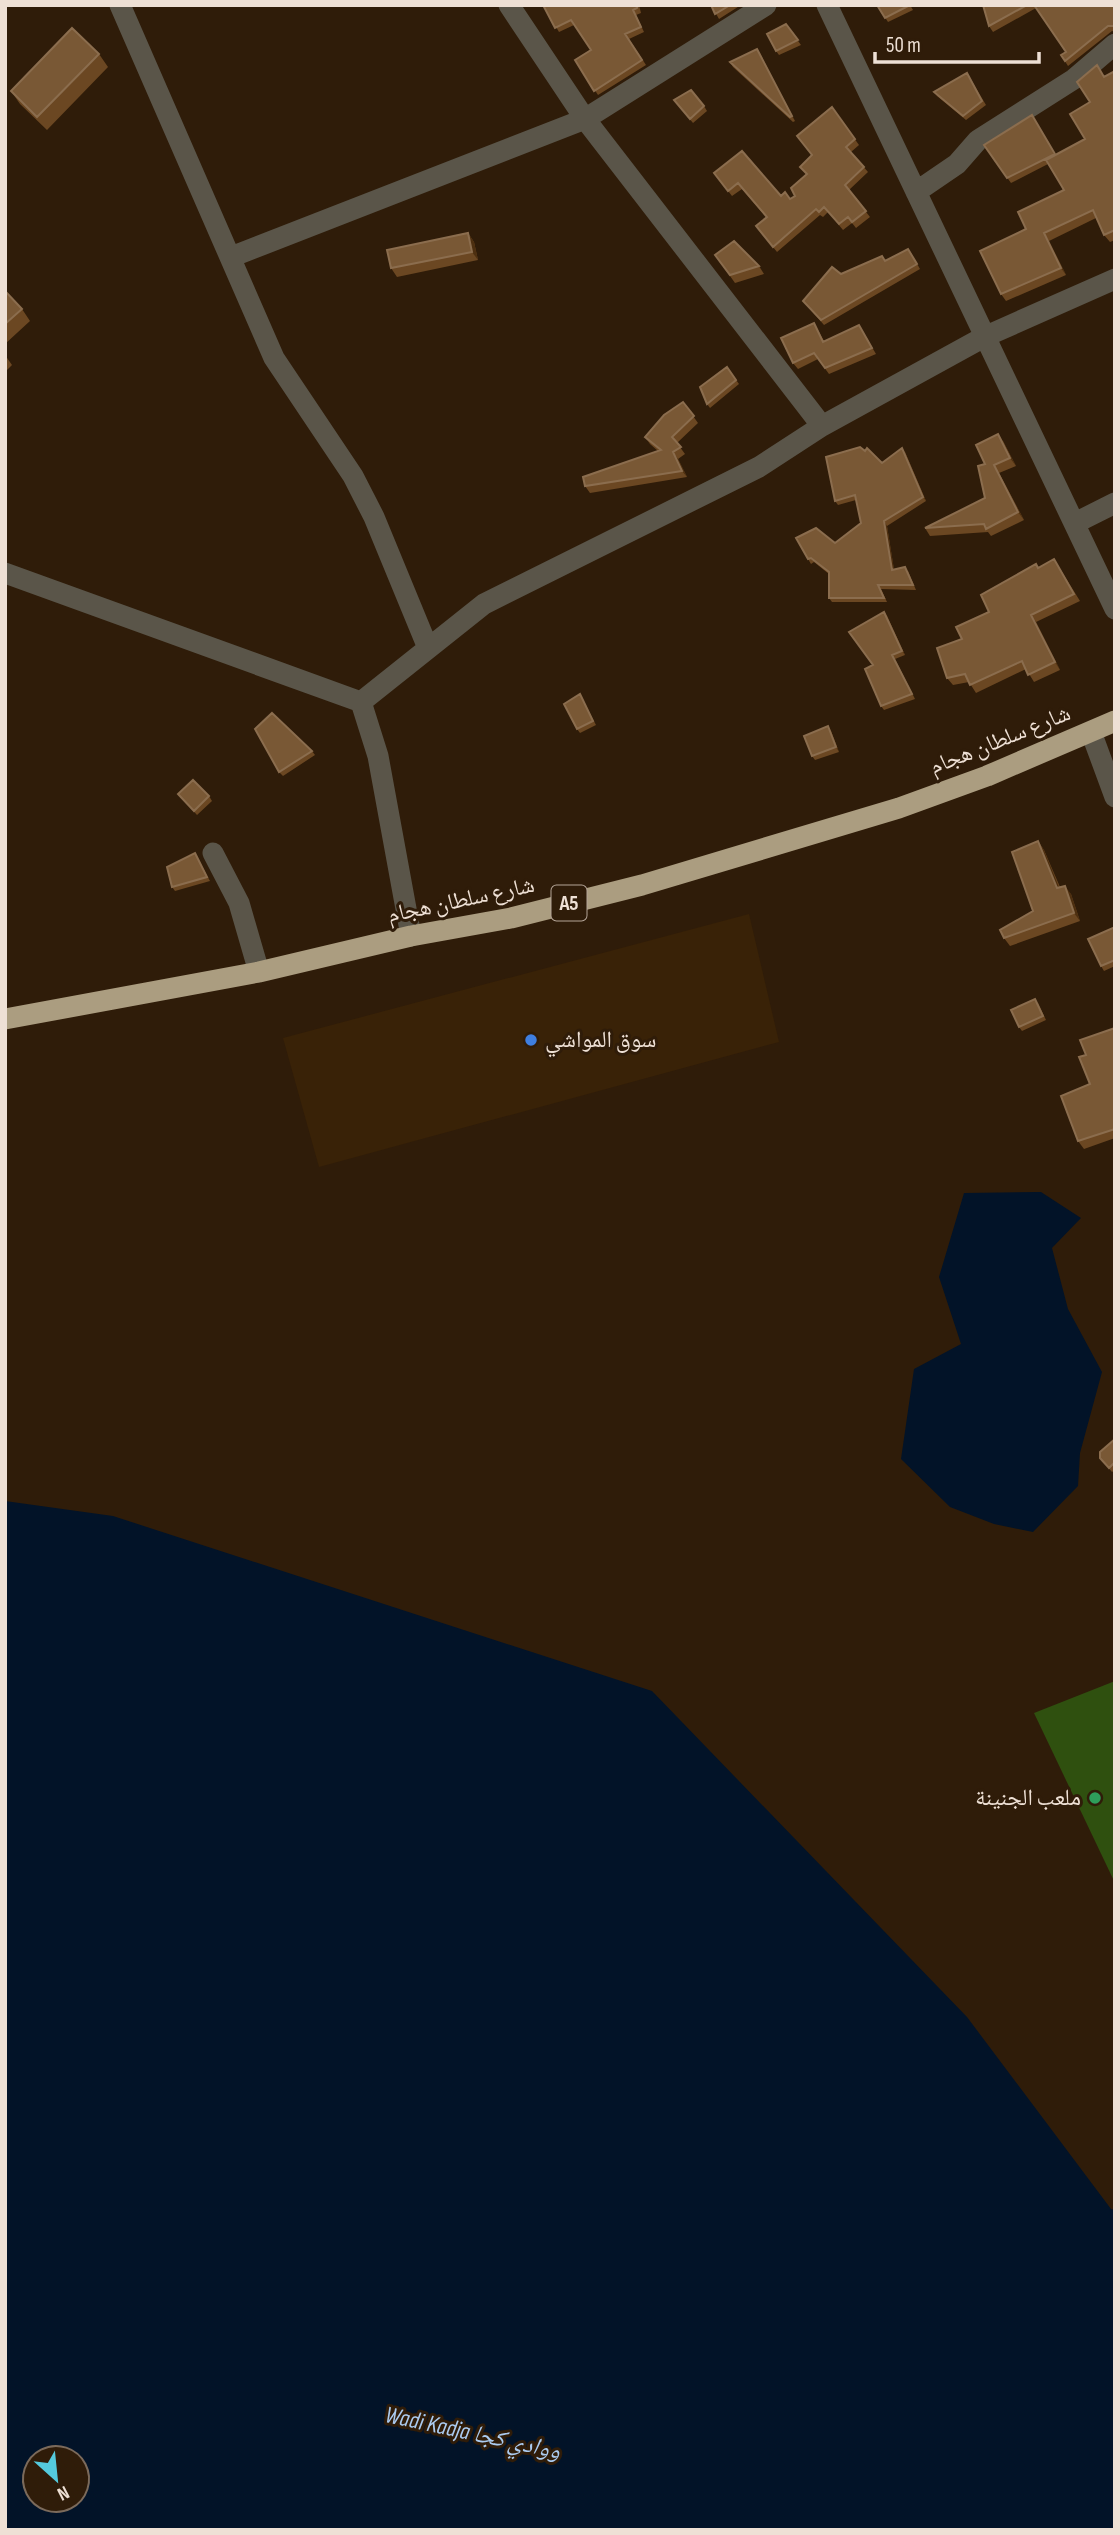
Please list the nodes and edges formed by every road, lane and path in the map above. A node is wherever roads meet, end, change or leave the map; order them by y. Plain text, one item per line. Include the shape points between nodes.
1 (120, 5) edge
2 (509, 5) edge
3 (766, 5) edge
4 (827, 5) edge
5 (1115, 44) edge
6 (585, 119) junction
7 (916, 192) junction
8 (231, 257) junction
9 (1115, 279) edge
10 (984, 337) junction
11 (822, 426) junction
12 (1115, 503) edge
13 (1075, 523) junction
14 (5, 573) edge
15 (1115, 609) edge
16 (428, 648) junction
17 (361, 702) junction
18 (1115, 720) edge
19 (1091, 732) junction
20 (1115, 797) edge
21 (213, 853) dead end
22 (411, 936) junction
23 (258, 972) junction
24 (5, 1019) edge

1 - 8 street
2 - 6 street
3 - 6 street
4 - 7 street
5 - 7 street via 1074,79 978,141 957,164
6 - 8 street
6 - 11 street
7 - 10 street
8 - 16 street via 274,358 353,476 374,517
9 - 10 street
10 - 11 street
10 - 13 street
11 - 16 street via 759,467 484,604
12 - 13 street
13 - 15 street
14 - 17 street
16 - 17 street
17 - 22 street via 381,768
18 - 19 highway, شارع سلطان هجام / A5
19 - 20 street
19 - 22 highway, شارع سلطان هجام / A5 via 898,808 718,864 511,918
21 - 23 street via 239,903
22 - 23 highway, شارع سلطان هجام / A5
23 - 24 highway, شارع سلطان هجام / A5

